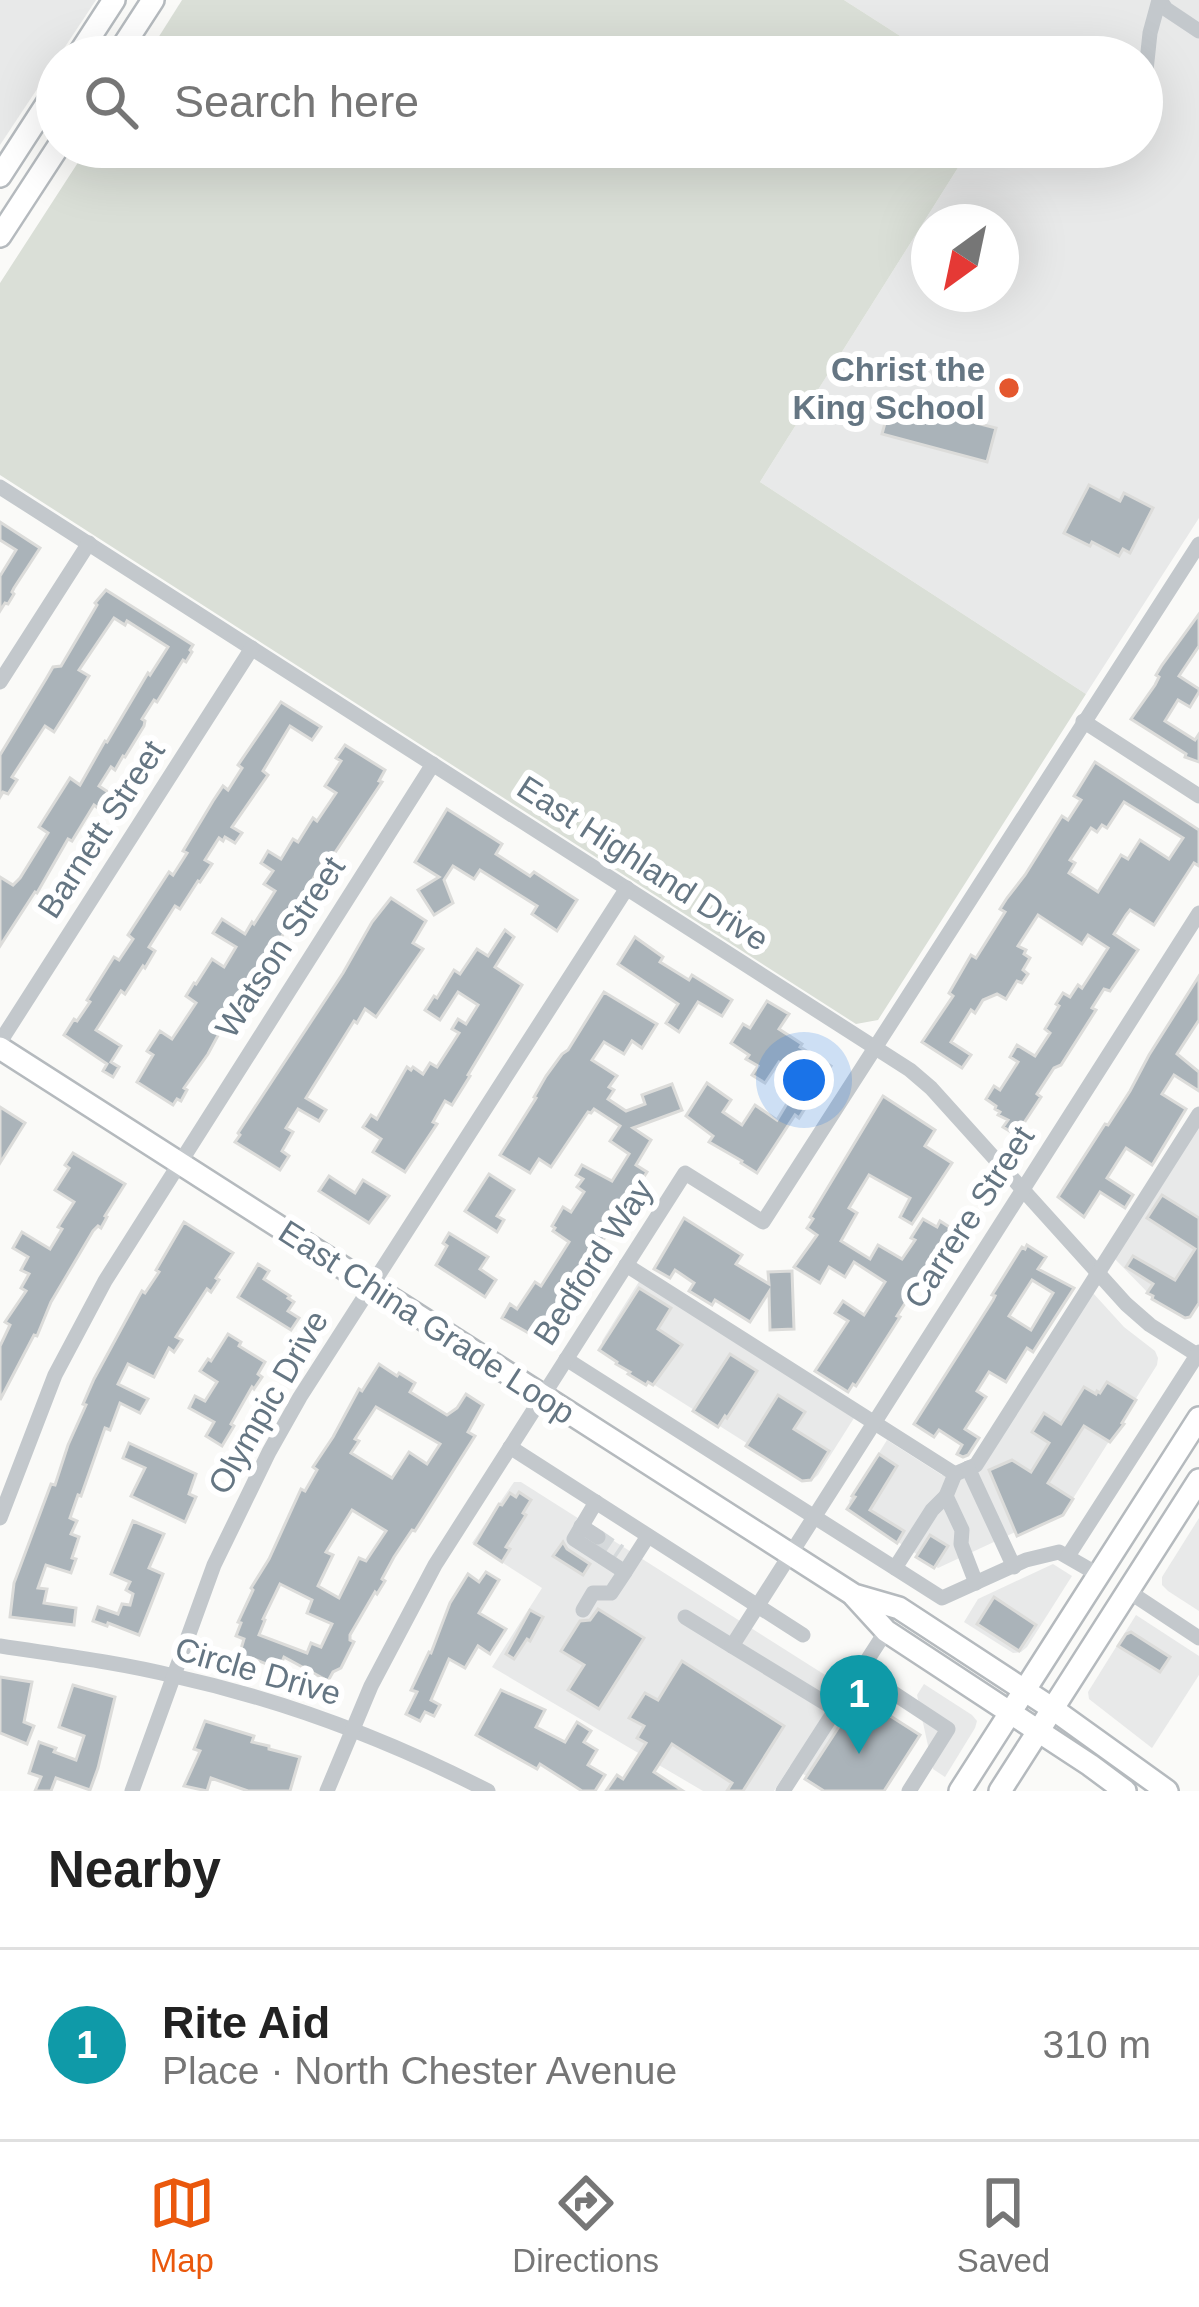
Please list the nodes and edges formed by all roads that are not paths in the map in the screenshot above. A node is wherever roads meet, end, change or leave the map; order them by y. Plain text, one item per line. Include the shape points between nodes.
1 (114, 0) edge
2 (153, 0) edge
3 (1159, 0) edge
4 (1199, 31) edge
5 (91, 36) edge
6 (130, 36) edge
7 (1150, 36) edge
8 (36, 120) edge
9 (44, 168) edge
10 (0, 176) edge
11 (0, 236) edge
12 (0, 487) edge
13 (89, 544) junction
14 (1199, 544) edge
15 (252, 649) junction
16 (0, 682) edge
17 (1083, 721) junction
18 (433, 764) junction
19 (1199, 796) edge
20 (626, 888) junction
21 (1199, 913) edge
22 (0, 1045) edge
23 (874, 1047) junction
24 (1199, 1114) edge
25 (180, 1163) junction
26 (1023, 1189) junction
27 (626, 1265) junction
28 (1097, 1272) junction
29 (371, 1286) junction
30 (1198, 1354) edge
31 (566, 1359) junction
32 (542, 1396) junction
33 (1199, 1418) edge
34 (873, 1423) junction
35 (510, 1447) junction
36 (961, 1471) junction
37 (1199, 1480) edge
38 (946, 1496) junction
39 (596, 1502) junction
40 (0, 1518) edge
41 (813, 1518) junction
42 (581, 1526) junction
43 (648, 1535) junction
44 (598, 1537) tunnel mouth
45 (789, 1554) junction
46 (1068, 1556) junction
47 (626, 1561) junction
48 (1015, 1567) junction
49 (895, 1568) junction
50 (1099, 1575) junction
51 (976, 1583) junction
52 (1128, 1592) junction
53 (854, 1595) junction
54 (758, 1606) junction
55 (583, 1610) dead end
56 (685, 1617) dead end
57 (886, 1631) junction
58 (803, 1635) dead end
59 (1199, 1638) edge
60 (0, 1646) edge
61 (732, 1646) junction
62 (860, 1671) junction
63 (173, 1675) junction
64 (1038, 1700) junction
65 (835, 1709) junction
66 (1024, 1722) junction
67 (352, 1730) junction
68 (132, 1791) edge
69 (327, 1791) edge
70 (488, 1791) edge
71 (783, 1791) edge
72 (909, 1791) edge
73 (960, 1791) edge
74 (1000, 1791) edge
75 (1125, 1791) edge
76 (1167, 1791) edge

1 - 5 main road
2 - 6 main road
3 - 4 street
3 - 7 street
8 - 10 main road
9 - 11 main road
12 - 13 street, East Highland Drive
13 - 15 street, East Highland Drive
13 - 16 street
14 - 17 street, Bedford Way
15 - 18 street, East Highland Drive
15 - 22 street, Barnett Street
17 - 19 street
17 - 23 street, Bedford Way
18 - 20 street, East Highland Drive
18 - 25 street, Watson Street
20 - 23 street, East Highland Drive
20 - 29 street, Olympic Drive
21 - 26 street, Carrere Street
22 - 25 main road, East China Grade Loop
23 - 26 street, East Highland Drive via 932,1088
23 - 27 street, Bedford Way via 763,1222 685,1173
24 - 28 street
25 - 29 main road, East China Grade Loop
25 - 40 street, Watson Street via 79,1328
26 - 28 street, East Highland Drive
26 - 34 street, Carrere Street
27 - 31 street, Bedford Way
27 - 34 street
28 - 30 street, East Highland Drive via 1150,1324
28 - 36 street via 976,1465
29 - 32 main road, East China Grade Loop
29 - 63 street, Olympic Drive via 268,1451
30 - 46 street
31 - 32 street, Bedford Way
31 - 41 street
32 - 35 street, Bedford Way
32 - 45 main road, East China Grade Loop
33 - 50 main road
34 - 36 street
34 - 41 street, Carrere Street
35 - 39 street
35 - 67 street, Bedford Way via 414,1601
36 - 38 street
36 - 48 street
37 - 52 main road
38 - 49 street
38 - 51 street
39 - 42 street
39 - 43 street
41 - 45 street, Carrere Street
41 - 49 street
42 - 44 street
42 - 47 street via 574,1539
43 - 47 street
43 - 54 street
45 - 53 main road, East China Grade Loop
45 - 54 street, Carrere Street
46 - 48 street
46 - 50 street
47 - 55 street via 611,1593 593,1593
48 - 51 street
49 - 51 street via 942,1598
50 - 64 main road
52 - 59 street
52 - 64 main road
53 - 57 main road, East China Grade Loop
53 - 64 main road, East China Grade Loop via 899,1608
54 - 58 street
54 - 61 street, Carrere Street
56 - 61 street
57 - 62 street
57 - 66 main road, East China Grade Loop
60 - 63 street, Circle Drive
61 - 65 street
62 - 65 street
62 - 72 street via 948,1729
63 - 67 street, Circle Drive
63 - 68 street, Olympic Drive
64 - 66 main road
64 - 66 main road
64 - 76 main road, East China Grade Loop
65 - 71 street
66 - 73 main road
66 - 74 main road
66 - 75 main road, East China Grade Loop
67 - 69 street, Bedford Way
67 - 70 street, Circle Drive

